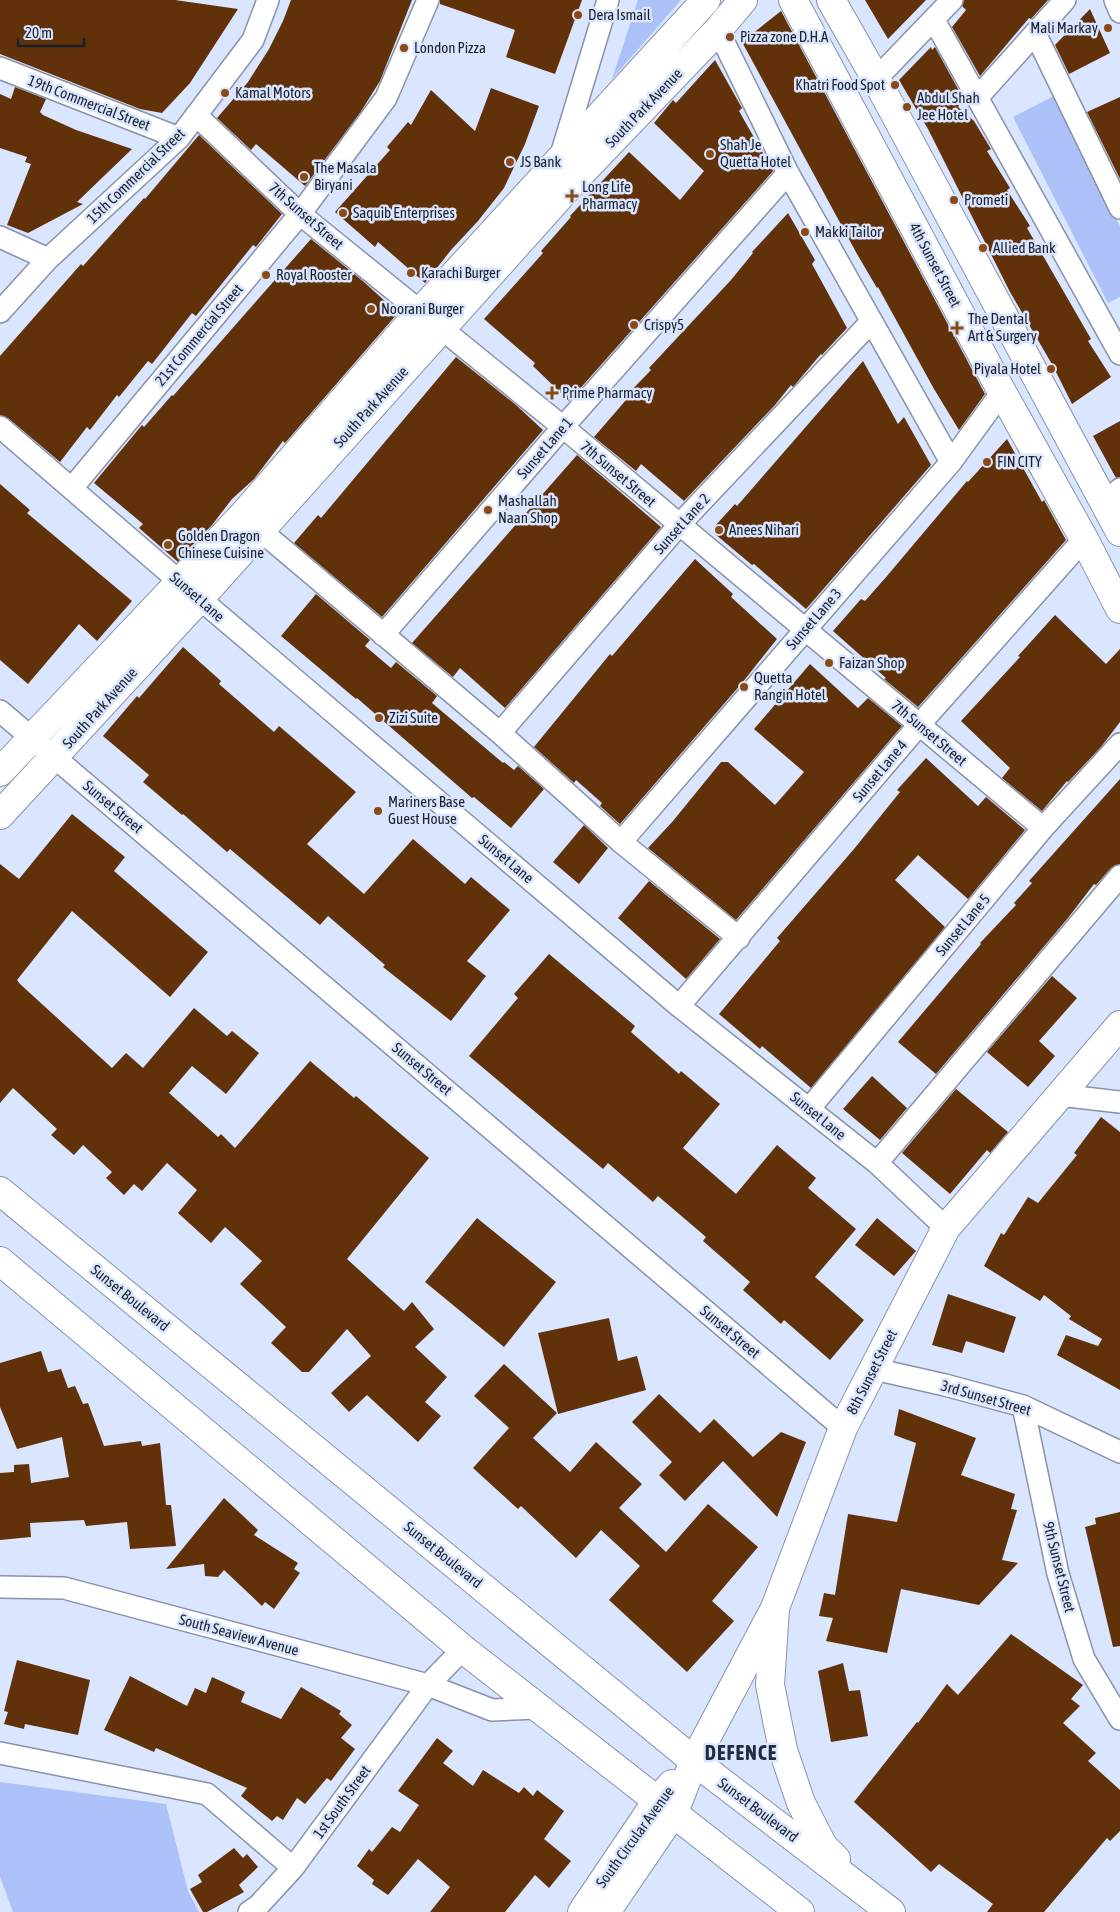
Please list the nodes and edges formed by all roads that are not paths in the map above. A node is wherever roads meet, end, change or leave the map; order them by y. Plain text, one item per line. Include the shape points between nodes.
1 (268, 0) edge
2 (428, 0) edge
3 (608, 0) edge
4 (706, 0) edge
5 (743, 0) edge
6 (793, 0) edge
7 (831, 0) edge
8 (952, 0) edge
9 (1065, 0) edge
10 (1115, 0) edge
11 (1120, 12) edge
12 (934, 20) junction
13 (718, 30) junction
14 (1036, 33) junction
15 (0, 68) edge
16 (876, 79) junction
17 (977, 98) junction
18 (196, 115) junction
19 (179, 138) junction
20 (560, 158) junction
21 (788, 173) junction
22 (1120, 208) edge
23 (300, 214) junction
24 (0, 237) edge
25 (48, 259) junction
26 (0, 312) edge
27 (430, 320) junction
28 (871, 322) junction
29 (1120, 354) edge
30 (1002, 392) junction
31 (0, 427) edge
32 (563, 427) junction
33 (951, 462) junction
34 (72, 488) junction
35 (1112, 497) edge
36 (679, 525) junction
37 (260, 530) junction
38 (1120, 532) edge
39 (1084, 539) junction
40 (190, 590) junction
41 (1120, 609) edge
42 (806, 629) junction
43 (383, 634) junction
44 (0, 711) edge
45 (919, 725) junction
46 (500, 733) junction
47 (33, 738) junction
48 (1120, 744) edge
49 (54, 757) junction
50 (0, 772) edge
51 (0, 815) edge
52 (1043, 828) junction
53 (622, 842) junction
54 (1120, 876) edge
55 (738, 938) junction
56 (679, 1006) junction
57 (1120, 1025) edge
58 (1059, 1095) junction
59 (1120, 1102) edge
60 (809, 1109) junction
61 (877, 1163) junction
62 (0, 1191) edge
63 (946, 1228) junction
64 (0, 1261) edge
65 (874, 1369) junction
66 (1022, 1406) junction
67 (843, 1428) junction
68 (1120, 1452) edge
69 (0, 1587) edge
70 (775, 1608) junction
71 (463, 1649) junction
72 (428, 1685) junction
73 (537, 1708) junction
74 (1120, 1720) edge
75 (0, 1753) edge
76 (694, 1761) junction
77 (665, 1807) junction
78 (293, 1868) junction
79 (885, 1907) edge
80 (249, 1912) edge
81 (582, 1912) edge
82 (606, 1912) edge
83 (800, 1912) edge

1 - 18 street, 15th Commercial Street via 253,40
2 - 23 street, 21st Commercial Street via 386,98
3 - 20 street
4 - 20 main road, South Park Avenue
5 - 13 main road, South Park Avenue
6 - 30 main road, 4th Sunset Street
7 - 16 main road
8 - 12 street
9 - 14 street
10 - 11 street
12 - 16 street
12 - 17 street
13 - 21 street
13 - 27 main road, South Park Avenue via 581,173
14 - 17 street
14 - 22 street
15 - 19 street, 19th Commercial Street
16 - 35 main road
17 - 29 street
18 - 19 street, 15th Commercial Street
18 - 23 street, 7th Sunset Street
19 - 25 street, 15th Commercial Street
20 - 27 main road, South Park Avenue
21 - 28 street
21 - 32 street, Sunset Lane 1
23 - 27 street, 7th Sunset Street
23 - 34 street, 21st Commercial Street
24 - 25 street
25 - 26 street, 15th Commercial Street
27 - 32 street, 7th Sunset Street
27 - 37 main road, South Park Avenue
27 - 40 main road, South Park Avenue via 243,515
28 - 33 street
28 - 36 street, Sunset Lane 2
30 - 33 street, Sunset Lane 3
30 - 39 main road, 4th Sunset Street
31 - 34 street, Sunset Lane
32 - 36 street, 7th Sunset Street
32 - 43 street, Sunset Lane 1
33 - 42 street, Sunset Lane 3
34 - 40 street, Sunset Lane
35 - 38 main road
36 - 42 street, 7th Sunset Street
36 - 46 street, Sunset Lane 2
37 - 40 main road, South Park Avenue
37 - 43 street
39 - 41 main road, 4th Sunset Street
39 - 45 street, Sunset Lane 4
40 - 47 main road, South Park Avenue
40 - 49 main road, South Park Avenue
40 - 56 street, Sunset Lane
42 - 45 street, 7th Sunset Street
42 - 53 street, Sunset Lane 3
43 - 46 street
44 - 47 street, Sunset Street
45 - 52 street, 7th Sunset Street
45 - 55 street, Sunset Lane 4
46 - 53 street
47 - 49 street, Sunset Street
47 - 50 main road, South Park Avenue
48 - 52 street, Sunset Lane 5
49 - 51 main road, South Park Avenue
49 - 67 street, Sunset Street
52 - 60 street, Sunset Lane 5
53 - 55 street
54 - 61 street
55 - 56 street, Sunset Lane 4
56 - 60 street, Sunset Lane
57 - 58 main road, 8th Sunset Street
58 - 59 street
58 - 63 main road, 8th Sunset Street
60 - 61 street, Sunset Lane
61 - 63 street, Sunset Lane
62 - 76 main road, Sunset Boulevard
63 - 65 main road, 8th Sunset Street
64 - 71 main road
65 - 66 street, 3rd Sunset Street
65 - 67 main road, 8th Sunset Street
66 - 68 street, 3rd Sunset Street
66 - 74 street, 9th Sunset Street via 1058,1574 1084,1660
67 - 70 main road, 8th Sunset Street
69 - 72 street, South Seaview Avenue via 64,1588
70 - 76 main road, 8th Sunset Street
70 - 79 main road via 770,1685 783,1750 801,1803 822,1846
71 - 72 street
71 - 73 main road
72 - 73 street, South Seaview Avenue via 492,1710
72 - 78 street, 1st South Street
73 - 77 main road
75 - 78 street via 207,1794
76 - 77 main road, South Circular Avenue
76 - 79 main road, Sunset Boulevard
77 - 81 main road, South Circular Avenue
77 - 82 main road, South Circular Avenue
77 - 83 main road
78 - 80 street, 1st South Street

